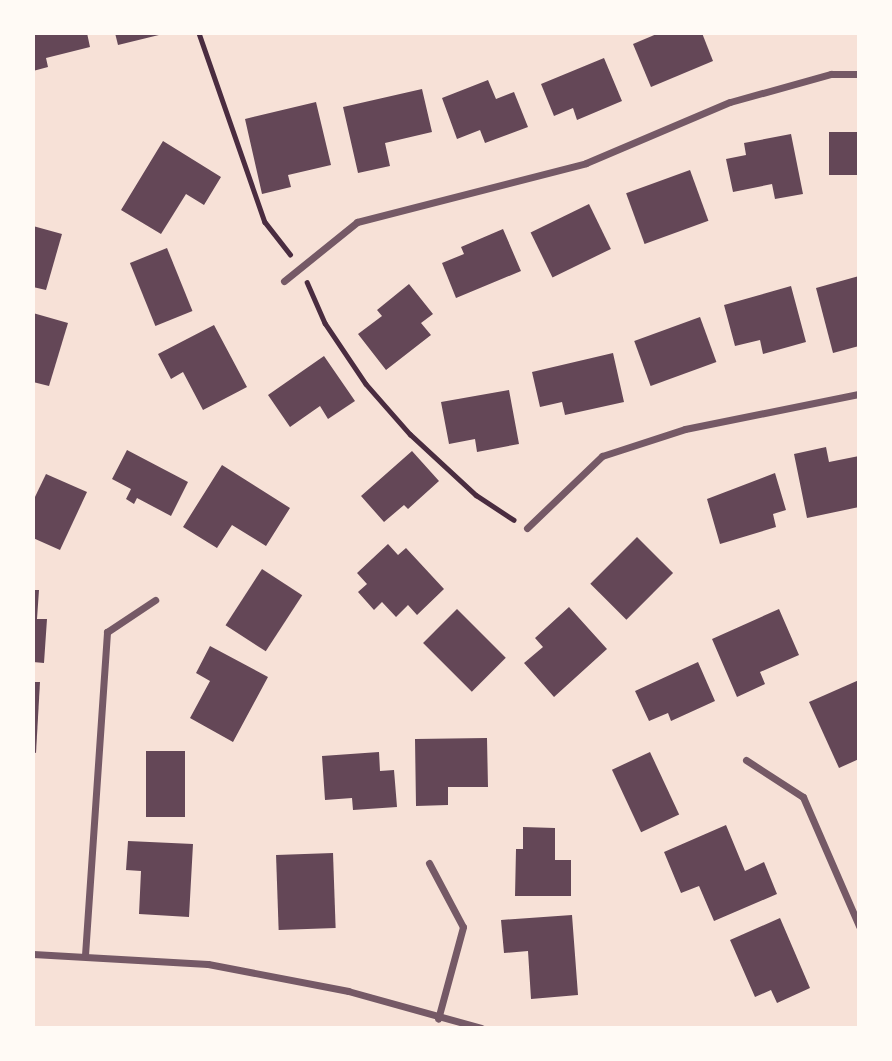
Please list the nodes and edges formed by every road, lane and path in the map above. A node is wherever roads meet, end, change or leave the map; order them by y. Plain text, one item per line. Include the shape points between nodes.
1 (200, 33) edge
2 (859, 74) edge
3 (301, 268) junction
4 (284, 281) dead end
5 (859, 394) edge
6 (527, 528) joint
7 (155, 600) dead end
8 (746, 760) dead end
9 (429, 863) dead end
10 (859, 926) edge
11 (33, 954) edge
12 (85, 955) junction
13 (438, 1019) junction
14 (481, 1028) edge

1 - 3 path via 265,222
2 - 3 street via 831,74 730,102 586,163 357,222
3 - 4 street
3 - 6 path via 325,323 366,384 410,434 476,495
5 - 6 street via 685,429 601,456
7 - 12 street via 107,632
8 - 10 street via 803,797
9 - 13 street via 463,927
11 - 12 street
12 - 13 street via 208,964 348,991
13 - 14 street

